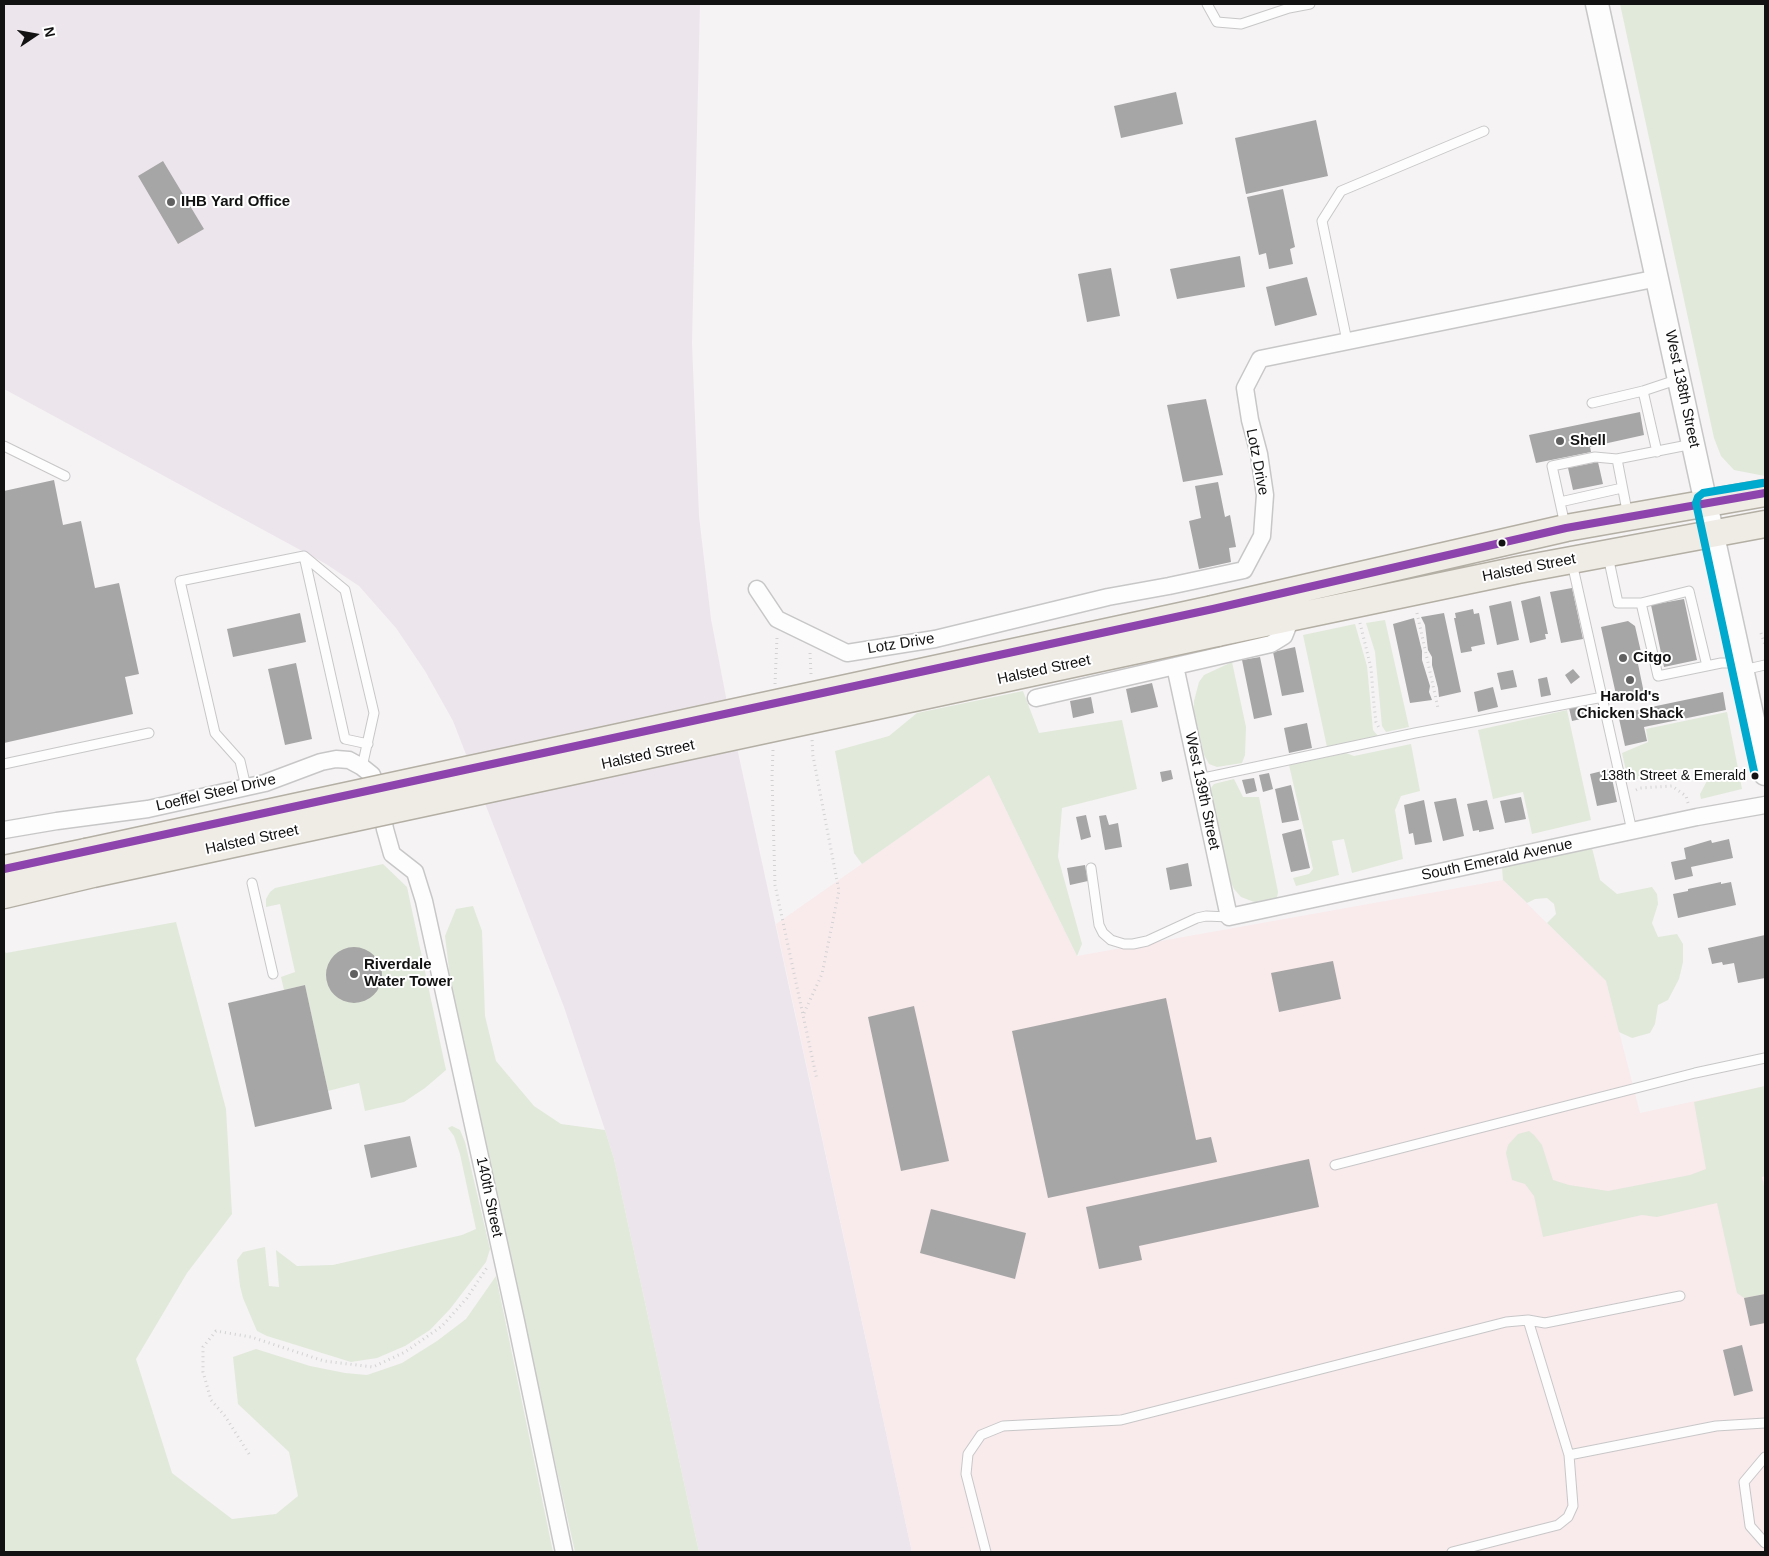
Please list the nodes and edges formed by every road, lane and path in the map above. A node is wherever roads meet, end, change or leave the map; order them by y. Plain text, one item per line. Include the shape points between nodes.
1 (1207, 4) edge
2 (1310, 4) edge
3 (1597, 4) edge
4 (1484, 131) dead end
5 (1658, 278) junction
6 (1347, 341) junction
7 (1680, 379) junction
8 (1643, 391) junction
9 (1592, 403) dead end
10 (1694, 444) junction
11 (4, 446) edge
12 (1657, 452) junction
13 (1617, 459) junction
14 (65, 476) dead end
15 (1622, 488) junction
16 (1765, 493) edge
17 (1560, 502) junction
18 (1706, 503) junction
19 (1628, 516) junction
20 (1765, 524) edge
21 (1566, 528) junction
22 (1713, 534) junction
23 (1608, 553) junction
24 (304, 556) junction
25 (1571, 560) junction
26 (757, 589) dead end
27 (1640, 603) junction
28 (1355, 604) junction
29 (1417, 610) dead end
30 (1292, 616) junction
31 (778, 619) junction
32 (1215, 621) junction
33 (1761, 633) dead end
34 (810, 634) junction
35 (1765, 645) edge
36 (1765, 665) edge
37 (1175, 666) junction
38 (1707, 666) junction
39 (1742, 666) junction
40 (811, 681) dead end
41 (775, 688) dead end
42 (1603, 697) junction
43 (1036, 698) dead end
44 (1438, 708) dead end
45 (149, 733) dead end
46 (812, 737) dead end
47 (1386, 739) junction
48 (368, 744) junction
49 (773, 747) dead end
50 (4, 764) edge
51 (362, 766) junction
52 (1765, 774) edge
53 (1200, 778) junction
54 (246, 787) junction
55 (1624, 794) junction
56 (1765, 804) edge
57 (1691, 818) junction
58 (4, 830) edge
59 (1632, 831) junction
60 (90, 863) junction
61 (1090, 868) dead end
62 (4, 869) edge
63 (252, 883) dead end
64 (4, 894) edge
65 (1230, 917) junction
66 (273, 974) dead end
67 (804, 1014) junction
68 (1765, 1058) edge
69 (817, 1080) dead end
70 (1335, 1165) dead end
71 (500, 1246) junction
72 (1680, 1296) dead end
73 (1528, 1320) junction
74 (1765, 1423) edge
75 (249, 1454) dead end
76 (1569, 1455) junction
77 (1765, 1457) edge
78 (1765, 1543) edge
79 (564, 1552) edge
80 (986, 1552) edge
81 (1452, 1552) edge

1 - 2 lane via 1217,22 1241,24
3 - 5 street, West 138th Street
4 - 6 lane via 1341,191 1322,221
5 - 6 street, Lotz Drive
5 - 7 street, West 138th Street
6 - 34 street, Lotz Drive via 1260,359 1245,388 1266,495 1262,536 1244,570 1108,597 935,639 847,653
7 - 8 lane
7 - 10 street, West 138th Street
8 - 9 lane
8 - 12 lane
10 - 12 lane
10 - 18 street, West 138th Street
11 - 14 lane
12 - 13 lane
13 - 15 lane
13 - 17 lane via 1595,456 1552,466
15 - 17 lane
15 - 19 lane
16 - 18 main road, Halsted Street
17 - 21 lane
18 - 19 main road, Halsted Street
18 - 22 street, West 138th Street
19 - 21 main road, Halsted Street
20 - 22 main road, Halsted Street
21 - 32 main road, Halsted Street
22 - 23 main road, Halsted Street
22 - 39 street, West 138th Street
23 - 25 main road, Halsted Street
23 - 27 lane via 1618,603
24 - 48 lane via 345,738
24 - 48 lane via 346,590 374,713
24 - 54 lane via 180,581 215,733 240,761
25 - 28 main road, Halsted Street
25 - 42 lane
26 - 31 street, Lotz Drive
27 - 38 lane via 1658,676
27 - 38 lane via 1688,591
28 - 30 main road, Halsted Street
28 - 47 path via 1371,668 1376,722
29 - 44 path
30 - 32 main road, Halsted Street
30 - 37 street, Halsted Street via 1284,636 1270,644
31 - 34 street, Lotz Drive
31 - 41 path
32 - 60 main road, Halsted Street, bridge
33 - 35 path
34 - 40 path
36 - 39 lane
37 - 43 street, Halsted Street
37 - 53 street, West 139th Street
38 - 39 lane via 1721,663
39 - 52 street, West 138th Street
42 - 47 lane
42 - 55 lane
45 - 50 lane
46 - 67 path via 839,891 822,974
47 - 53 lane
48 - 51 lane
49 - 67 path via 775,885
51 - 54 street, Loeffel Steel Drive via 349,760 321,762
51 - 71 street, 140th Street via 372,775 378,790 392,854 414,872 424,901
53 - 65 street, West 139th Street
54 - 58 street, Loeffel Steel Drive via 148,809
55 - 57 path via 1640,788 1672,786 1686,796
55 - 59 lane
56 - 57 street, South Emerald Avenue
57 - 59 street, South Emerald Avenue
59 - 65 street, South Emerald Avenue
60 - 62 main road, Halsted Street
60 - 64 main road, Halsted Street
61 - 65 lane via 1099,926 1111,940 1133,944 1198,918
63 - 66 lane
67 - 69 path
68 - 70 lane
71 - 75 path via 467,1298 442,1326 406,1352 373,1367 324,1361 252,1337 216,1331 203,1347 203,1372 211,1400
71 - 79 street, 140th Street
72 - 73 lane via 1545,1323
73 - 76 lane
73 - 80 lane via 1506,1322 1121,1420 1003,1426 981,1435 968,1454 966,1474
74 - 76 lane via 1716,1426
76 - 81 lane via 1572,1506 1568,1516 1558,1525
77 - 78 lane via 1744,1482 1750,1526

